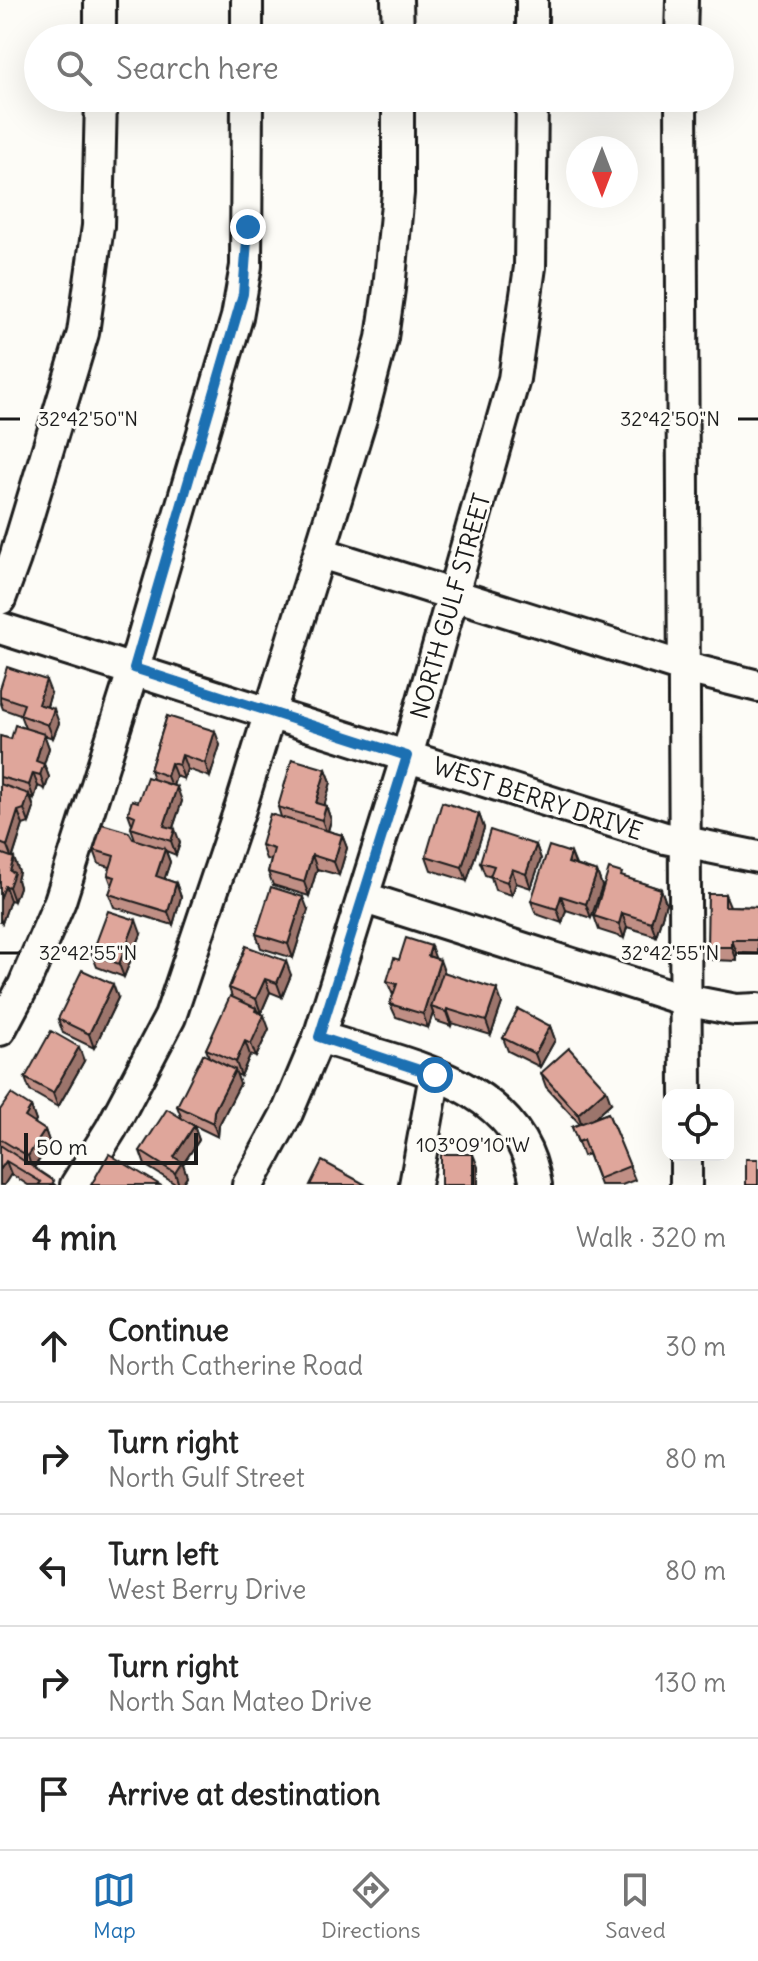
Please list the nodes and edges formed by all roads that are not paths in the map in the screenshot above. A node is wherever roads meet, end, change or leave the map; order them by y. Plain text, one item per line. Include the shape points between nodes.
1 (100, 0) edge
2 (247, 0) edge
3 (397, 0) edge
4 (532, 0) edge
5 (682, 0) edge
6 (100, 24) edge
7 (247, 24) edge
8 (398, 24) edge
9 (532, 24) edge
10 (681, 24) edge
11 (101, 112) edge
12 (247, 112) edge
13 (398, 112) edge
14 (532, 112) edge
15 (681, 112) edge
16 (321, 553) junction
17 (453, 593) junction
18 (0, 599) edge
19 (0, 628) edge
20 (134, 668) junction
21 (686, 668) junction
22 (758, 686) edge
23 (270, 712) junction
24 (407, 756) junction
25 (685, 843) junction
26 (758, 857) edge
27 (365, 898) junction
28 (685, 1000) junction
29 (758, 1009) edge
30 (0, 1030) edge
31 (319, 1037) junction
32 (435, 1075) junction
33 (686, 1089) edge
34 (686, 1161) edge
35 (76, 1185) edge
36 (248, 1185) edge
37 (415, 1185) edge
38 (536, 1185) edge
39 (686, 1185) edge

1 - 6 street
2 - 7 street
3 - 8 street
4 - 9 street
5 - 10 street
11 - 18 street via 98,226 83,333
12 - 20 street via 243,294
13 - 16 street via 398,193 382,338
14 - 17 street, NORTH GULF STREET via 530,267 521,335 510,394
15 - 21 street
16 - 17 street
16 - 23 street
17 - 21 street
17 - 24 street, NORTH GULF STREET
19 - 20 street, WEST BERRY DRIVE
20 - 23 street, WEST BERRY DRIVE
20 - 30 street via 60,901
21 - 22 street
21 - 25 street
23 - 24 street, WEST BERRY DRIVE
23 - 35 street via 170,1017
24 - 25 street, WEST BERRY DRIVE
24 - 27 street, NORTH GULF STREET
25 - 26 street, WEST BERRY DRIVE
25 - 28 street
27 - 28 street
27 - 31 street, NORTH GULF STREET
28 - 29 street
28 - 33 street
31 - 32 street
31 - 36 street, NORTH GULF STREET via 287,1113
32 - 37 street
32 - 38 street via 454,1080 502,1114 518,1135
34 - 39 street

